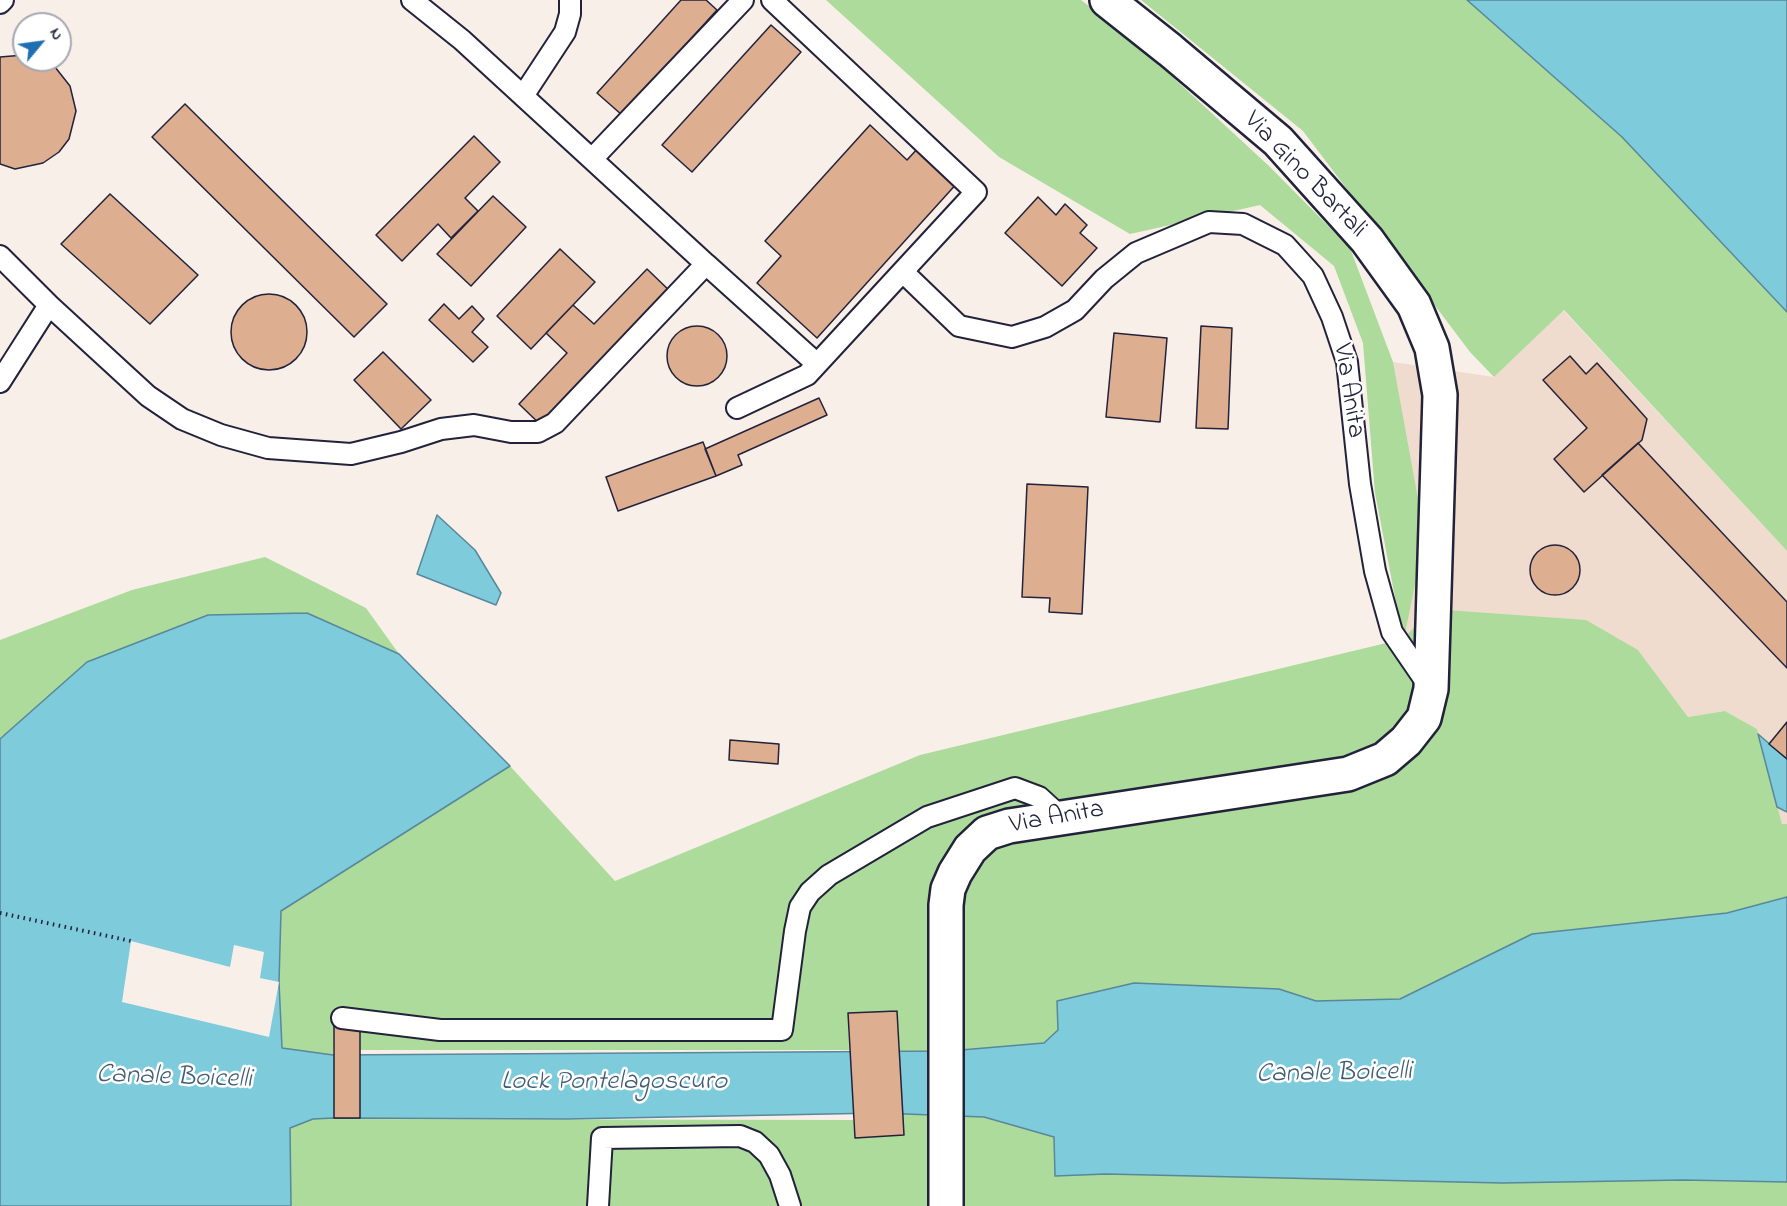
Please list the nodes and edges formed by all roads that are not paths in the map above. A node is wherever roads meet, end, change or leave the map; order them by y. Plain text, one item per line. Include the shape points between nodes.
1 (3, 0) edge
2 (412, 0) edge
3 (570, 0) edge
4 (743, 0) edge
5 (772, 0) edge
6 (1107, 0) edge
7 (0, 3) edge
8 (523, 96) junction
9 (592, 159) junction
10 (0, 256) edge
11 (706, 264) junction
12 (903, 272) junction
13 (49, 304) junction
14 (817, 364) junction
15 (0, 382) edge
16 (1440, 395) joint
17 (737, 408) dead end
18 (1431, 689) junction
19 (1062, 818) junction
20 (342, 1018) dead end
21 (598, 1206) edge
22 (790, 1206) edge
23 (946, 1206) edge

1 - 7 lane
2 - 8 lane
3 - 8 lane via 565,32
4 - 9 lane
5 - 12 lane via 976,192
6 - 16 street, Via Gino Bartali via 1278,141 1367,240 1414,305 1432,348
8 - 9 lane
9 - 11 lane
10 - 13 lane
11 - 13 lane via 555,423 538,432 474,425 441,429 351,454 268,448 182,419 148,396
11 - 14 lane
12 - 14 lane
12 - 18 lane, Via Anita via 959,326 1012,337 1045,327 1075,310 1136,253 1209,222 1243,224 1285,245 1313,276 1340,339 1347,362 1360,484 1375,572 1392,632
13 - 15 lane
14 - 17 lane via 807,375
16 - 18 street, Via Anita
18 - 19 street, Via Anita via 1424,718 1406,741 1385,759 1348,774
19 - 20 lane via 1039,797 1015,788 927,817 829,874 800,907 782,1030 440,1030
19 - 23 street, Via Anita via 987,833 970,849 948,889
21 - 22 lane via 602,1138 740,1136 756,1142 769,1155

